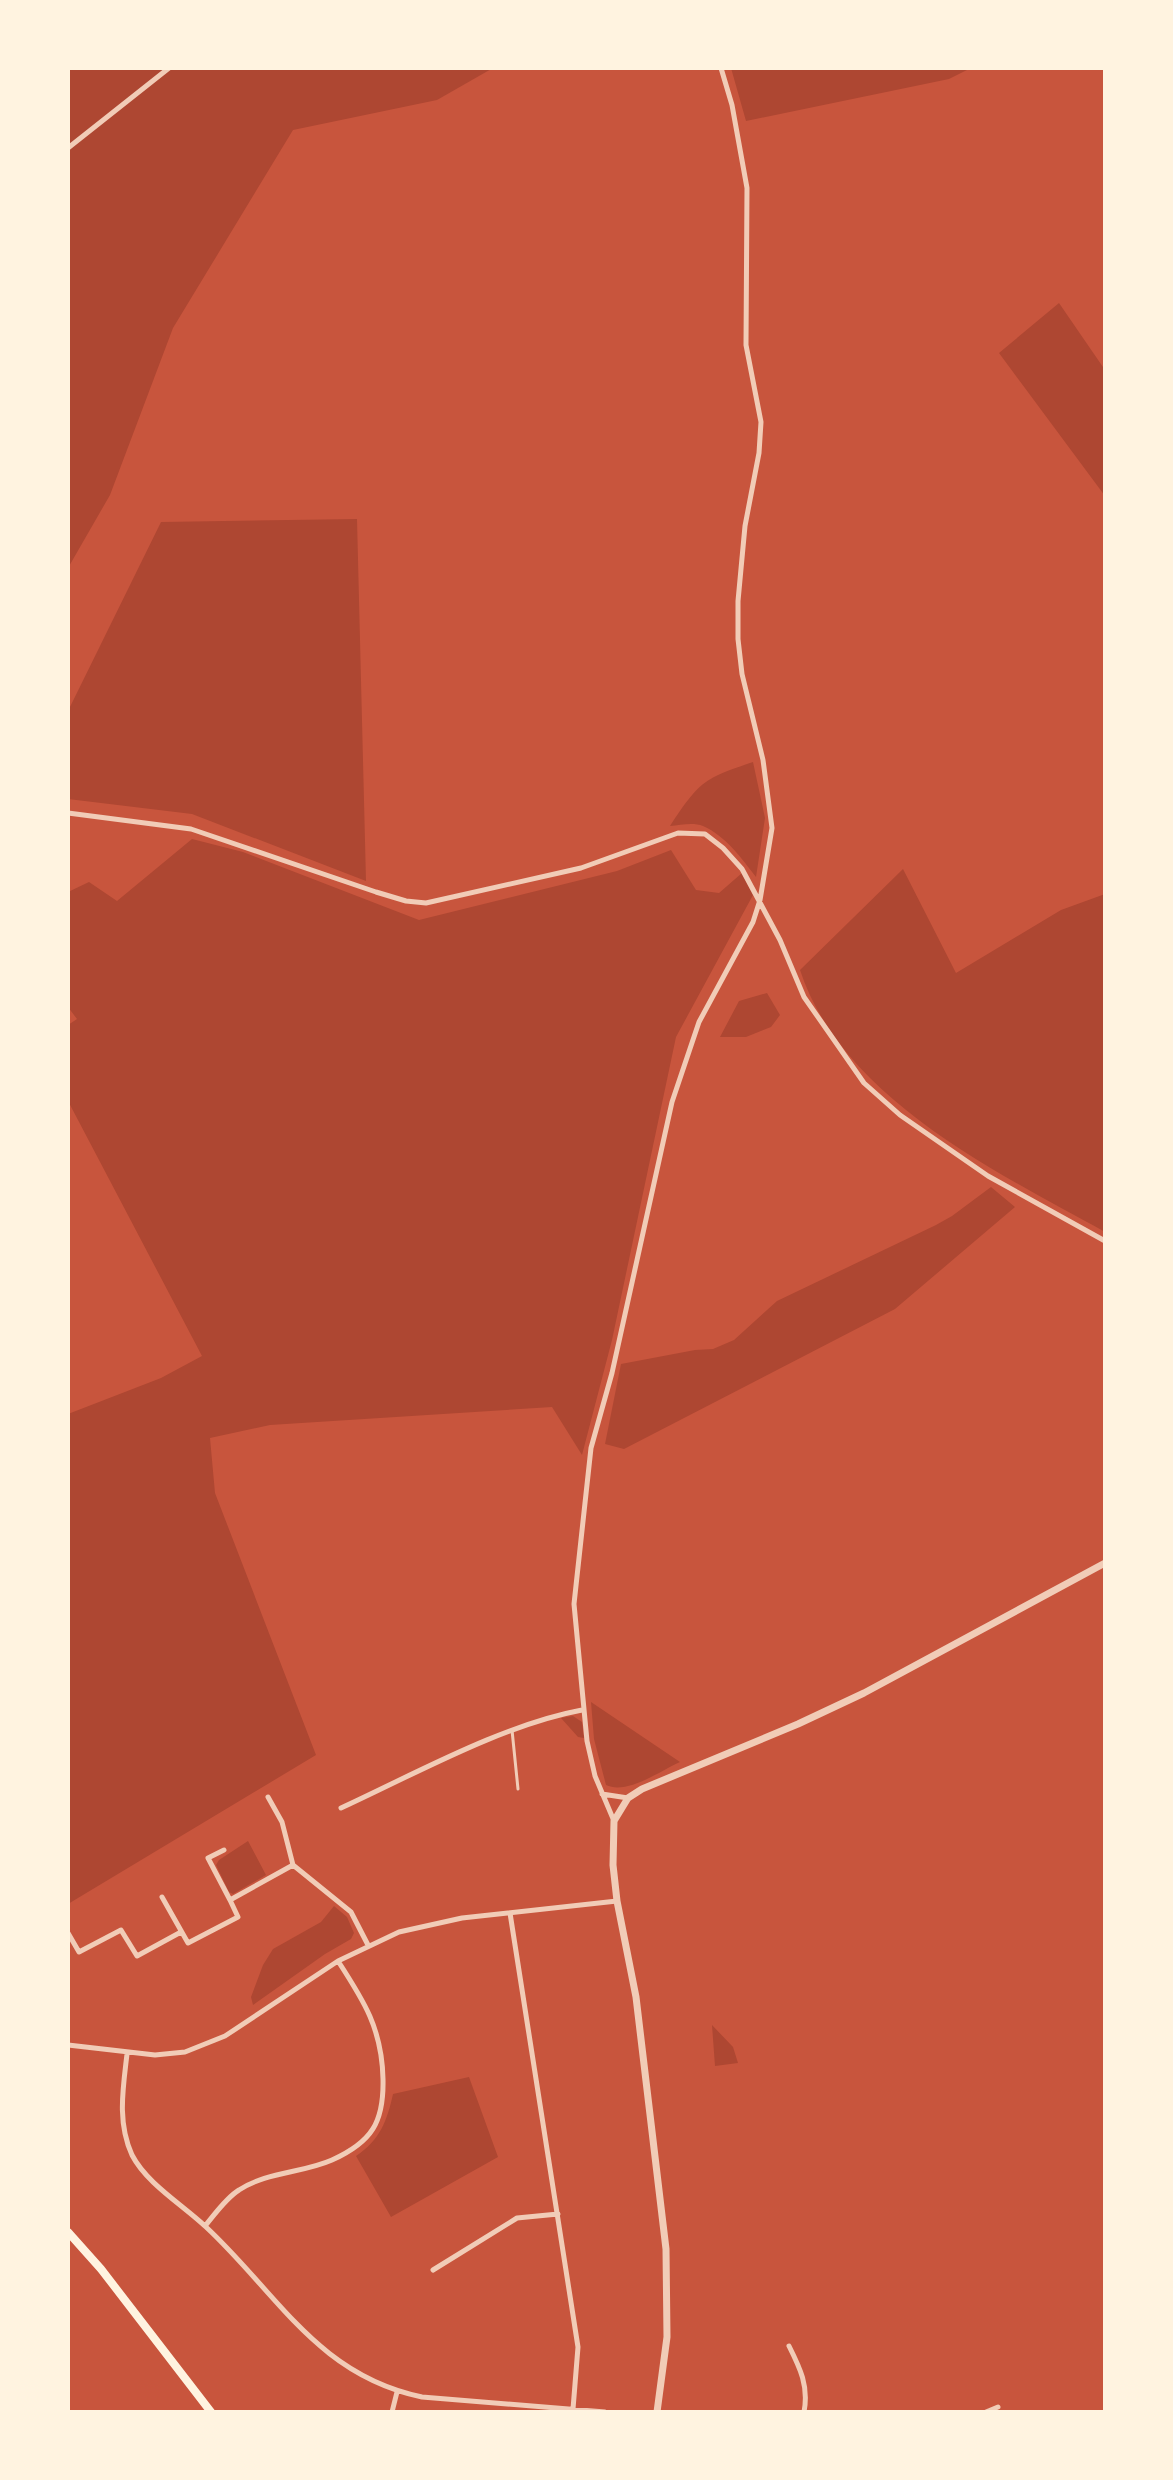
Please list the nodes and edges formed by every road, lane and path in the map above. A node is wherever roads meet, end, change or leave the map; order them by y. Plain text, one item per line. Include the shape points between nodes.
1 (169, 68) edge
2 (721, 68) edge
3 (68, 148) edge
4 (68, 813) edge
5 (760, 900) junction
6 (1105, 1241) edge
7 (1105, 1563) edge
8 (582, 1710) junction
9 (512, 1730) junction
10 (518, 1789) dead end
11 (601, 1793) junction
12 (268, 1797) dead end
13 (628, 1798) junction
14 (341, 1808) dead end
15 (614, 1821) junction
16 (224, 1850) dead end
17 (293, 1865) junction
18 (162, 1897) dead end
19 (230, 1900) junction
20 (617, 1901) junction
21 (510, 1913) junction
22 (181, 1932) junction
23 (68, 1933) edge
24 (368, 1945) junction
25 (338, 1961) junction
26 (68, 2045) edge
27 (127, 2054) junction
28 (558, 2214) junction
29 (205, 2226) junction
30 (68, 2232) edge
31 (433, 2270) dead end
32 (789, 2346) dead end
33 (397, 2392) junction
34 (998, 2407) dead end
35 (573, 2409) junction
36 (211, 2412) edge
37 (392, 2412) edge
38 (605, 2412) edge
39 (657, 2412) edge
40 (804, 2412) edge
41 (986, 2412) edge

1 - 3 street
2 - 5 street via 747,188 746,345 761,422 738,601 742,674 763,760 772,828
4 - 5 street via 191,829 376,892 426,903 581,868 692,832 705,834 723,848
5 - 6 street via 804,997 864,1083 988,1176
5 - 8 street via 699,1022 672,1102 591,1448 574,1604
7 - 13 street via 864,1693
8 - 9 street
8 - 11 street
9 - 10 lane
9 - 14 street
11 - 13 street
11 - 15 street
12 - 17 street via 282,1822
13 - 15 street
15 - 20 street
16 - 19 street via 208,1858
17 - 19 street
17 - 24 street via 351,1912
18 - 22 street
19 - 22 street via 238,1917 188,1943
20 - 21 street
20 - 39 street via 638,2010 666,2249 667,2337
21 - 24 street via 399,1932
21 - 28 street
22 - 23 street via 137,1956 121,1930 79,1952
24 - 25 street
25 - 27 street via 205,2046
25 - 29 street via 370,2015 382,2051 378,2123 358,2146 331,2161 237,2191
26 - 27 street
27 - 29 street via 121,2110 134,2158
28 - 31 street via 517,2218
28 - 35 street via 578,2347
29 - 33 street via 325,2353
30 - 36 main road
32 - 40 street via 804,2376
33 - 35 street
33 - 37 street
34 - 41 street
35 - 38 street

